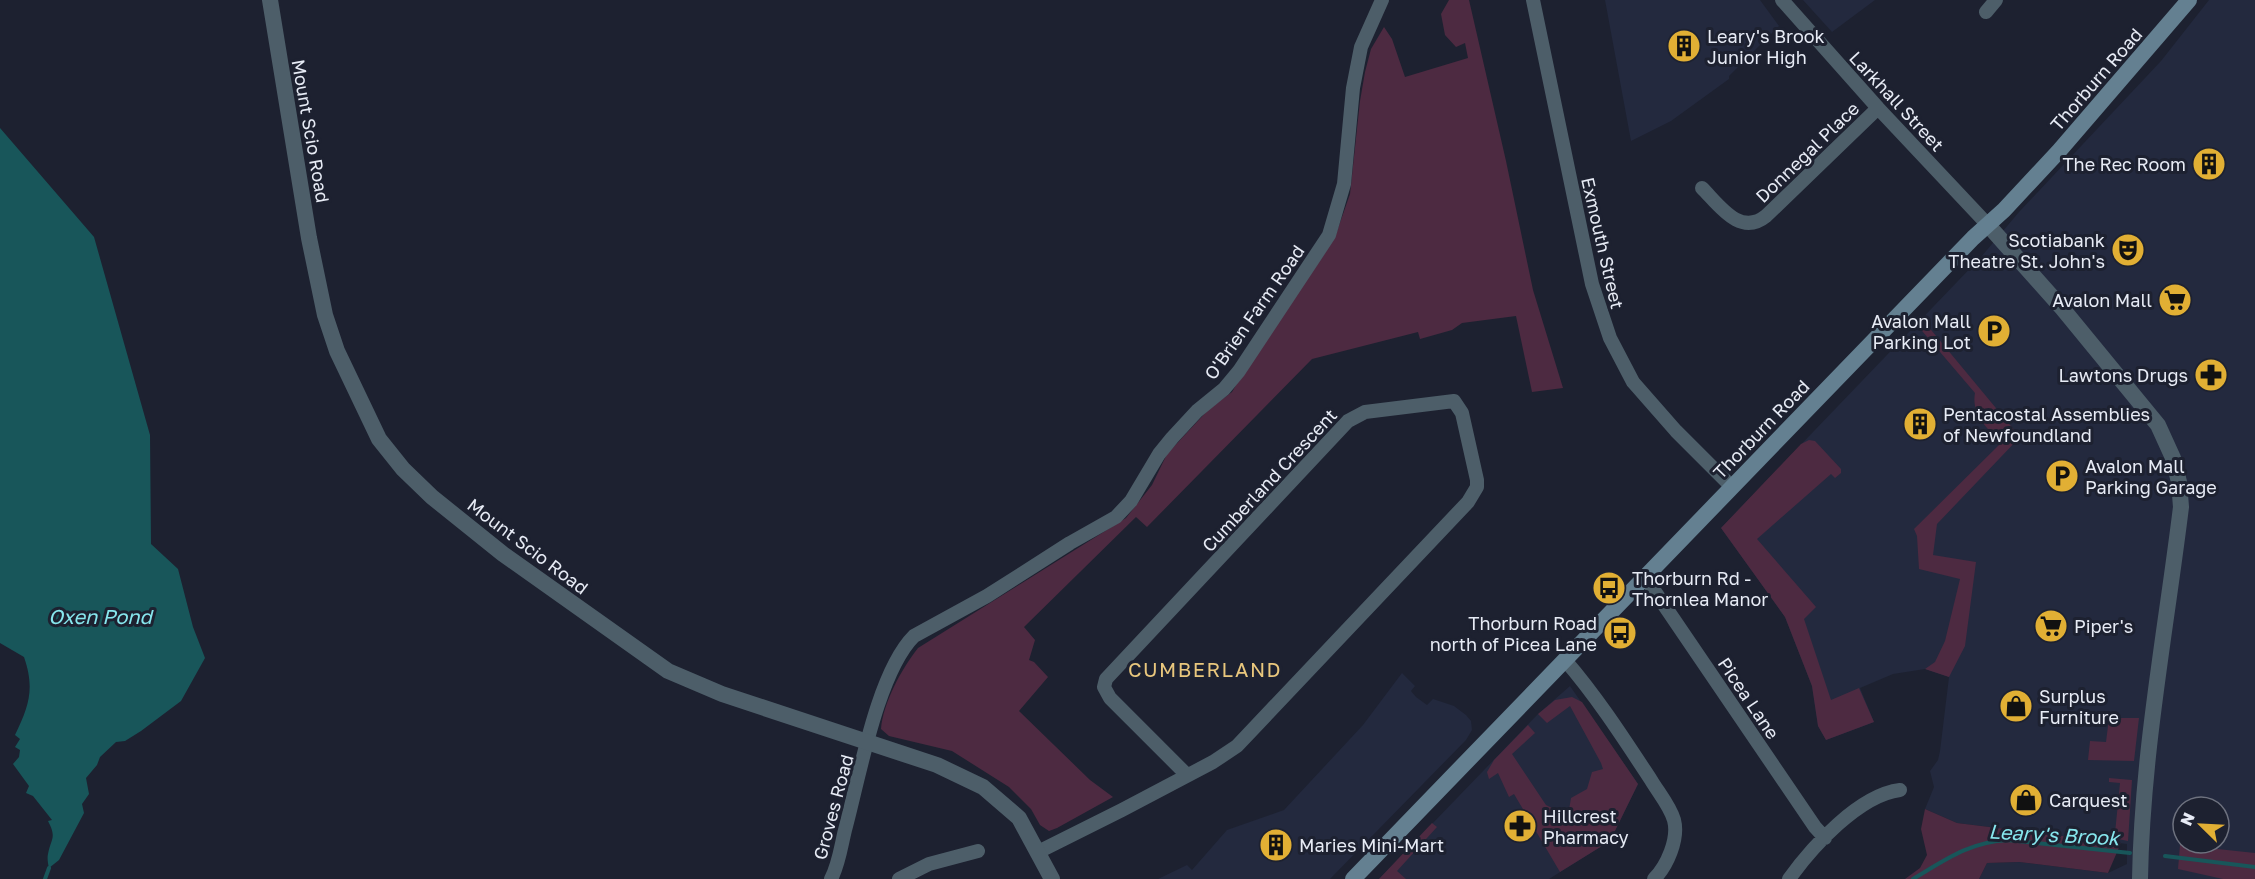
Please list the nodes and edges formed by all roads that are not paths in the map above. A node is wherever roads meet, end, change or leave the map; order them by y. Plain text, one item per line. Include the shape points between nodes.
1 (270, 0) edge
2 (1382, 0) edge
3 (1533, 0) edge
4 (1782, 0) edge
5 (1996, 0) edge
6 (2189, 0) edge
7 (1986, 12) dead end
8 (1878, 108) junction
9 (1702, 188) dead end
10 (1988, 225) junction
11 (1732, 487) junction
12 (1645, 577) junction
13 (1564, 660) junction
14 (868, 744) junction
15 (1186, 774) junction
16 (1900, 790) dead end
17 (1825, 838) junction
18 (978, 851) dead end
19 (1038, 852) junction
20 (2141, 873) edge
21 (838, 877) edge
22 (899, 879) edge
23 (1052, 879) edge
24 (1353, 879) edge
25 (1654, 879) edge
26 (1790, 879) edge

1 - 14 street, Mount Scio Road via 325,315 348,375 389,453 417,484 467,526 668,671 722,694
2 - 14 street, O'Brien Farm Road via 1360,47 1344,184 1329,236 1239,370 1172,438 1116,517 914,636 898,657
3 - 11 street, Exmouth Street via 1592,284 1610,338 1633,382
4 - 8 street, Larkhall Street
5 - 7 street
6 - 10 main road, Thorburn Road via 2059,151
8 - 9 street, Donnegal Place via 1756,222 1745,224 1735,220
8 - 10 street, Larkhall Street
10 - 11 main road, Thorburn Road
10 - 20 street via 2150,414 2164,436 2176,470 2181,507 2152,732
11 - 12 main road, Thorburn Road
12 - 13 main road, Thorburn Road
12 - 17 street, Picea Lane
13 - 24 main road, Thorburn Road
13 - 25 street via 1627,744 1674,820 1668,859
14 - 19 street, Mount Scio Road via 938,765 983,787 1019,818
14 - 21 street, Groves Road
15 - 15 street, Cumberland Crescent via 1110,698 1104,687 1106,679 1348,421 1365,412 1454,401 1462,413 1477,480 1474,495 1245,739 1224,755
15 - 19 street, Cumberland Crescent
16 - 17 street via 1880,794 1863,804
17 - 26 street
18 - 22 street via 929,864
19 - 23 street, Mount Scio Road

